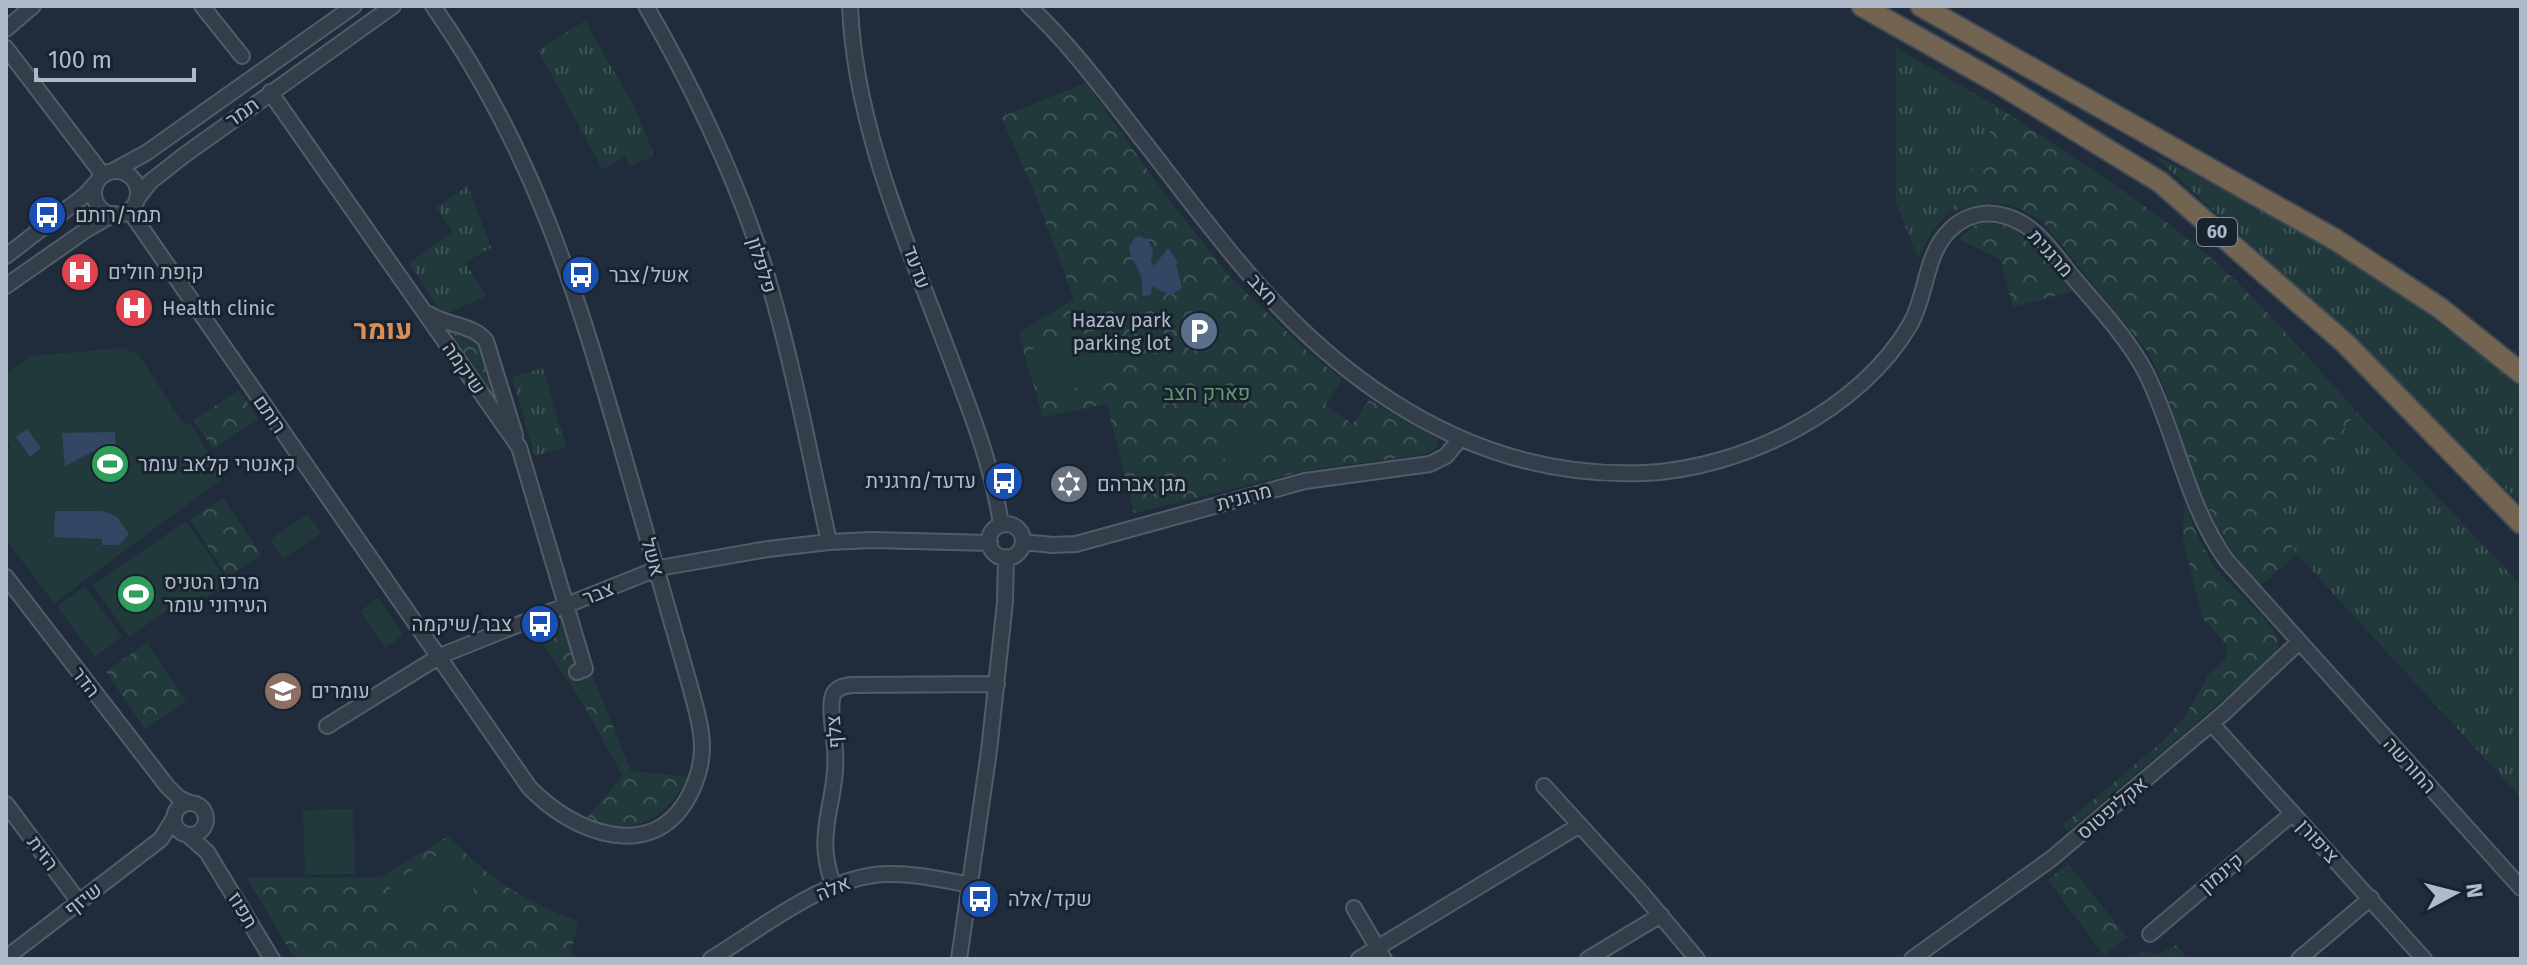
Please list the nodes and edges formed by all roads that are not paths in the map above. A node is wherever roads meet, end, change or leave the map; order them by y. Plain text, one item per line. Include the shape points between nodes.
1 (33, 6) edge
2 (202, 6) edge
3 (354, 6) edge
4 (393, 6) edge
5 (433, 6) edge
6 (646, 6) edge
7 (850, 6) edge
8 (1029, 6) edge
9 (1862, 6) edge
10 (1921, 6) edge
11 (6, 29) edge
12 (6, 48) edge
13 (242, 56) dead end
14 (270, 92) junction
15 (104, 176) junction
16 (133, 204) junction
17 (114, 214) junction
18 (6, 256) edge
19 (6, 286) edge
20 (2440, 308) junction
21 (424, 310) junction
22 (2521, 363) edge
23 (2521, 373) edge
24 (2425, 424) junction
25 (1459, 440) junction
26 (519, 447) junction
27 (1574, 470) joint
28 (2521, 523) edge
29 (1001, 525) junction
30 (2521, 536) edge
31 (829, 542) junction
32 (1023, 542) junction
33 (990, 543) junction
34 (1006, 557) junction
35 (656, 569) junction
36 (6, 577) edge
37 (565, 606) junction
38 (2299, 642) junction
39 (439, 657) junction
40 (577, 672) dead end
41 (997, 684) junction
42 (2212, 724) junction
43 (327, 726) dead end
44 (167, 786) junction
45 (1544, 786) dead end
46 (190, 803) junction
47 (6, 804) edge
48 (2293, 813) junction
49 (174, 816) junction
50 (206, 825) junction
51 (1580, 825) junction
52 (186, 835) junction
53 (161, 839) junction
54 (213, 860) junction
55 (971, 885) junction
56 (834, 886) junction
57 (2521, 888) edge
58 (2371, 898) junction
59 (79, 902) junction
60 (1354, 908) dead end
61 (1661, 915) junction
62 (2150, 934) dead end
63 (736, 943) junction
64 (1381, 953) edge
65 (6, 958) edge
66 (272, 959) edge
67 (711, 959) edge
68 (742, 959) edge
69 (959, 959) edge
70 (1359, 959) edge
71 (1588, 959) edge
72 (1697, 959) edge
73 (1912, 959) edge
74 (2299, 959) edge
75 (2424, 959) edge

1 - 11 street
2 - 13 street
3 - 15 street, תמר via 150,150
4 - 14 street, תמר
5 - 35 street, אשל via 495,104 554,232
6 - 31 street, פלפלון via 717,142 758,247 787,350
7 - 29 street, עדעד via 870,132 977,427
8 - 25 street, חצב via 1074,53 1221,241 1285,313 1354,375
9 - 24 highway, 60 via 2160,182 2345,343
10 - 20 highway, 60 via 2336,240
12 - 15 street
14 - 16 street, תמר via 156,177
14 - 21 street, שיקמה
15 - 16 street via 122,171 132,178 137,186
15 - 17 street via 94,191 97,204
15 - 18 street, תמר
16 - 17 street
16 - 39 street, רותם
17 - 19 street
20 - 22 highway
20 - 23 highway, 60
21 - 26 street, שיקמה
21 - 26 street via 486,341
24 - 28 highway, 60
24 - 30 highway
25 - 27 street, חצב
25 - 32 street, מרגנית via 1446,456 1423,466 1315,479 1076,544
26 - 37 street, שיקמה
27 - 38 street, מרגנית via 1649,473 1701,466 1750,451 1800,426 1852,390 1900,339 1918,308 1934,252 1947,232 1975,215 2005,215 2042,238 2134,354 2210,536
29 - 32 street via 1016,528
29 - 33 street via 991,533
31 - 33 street, צבר
31 - 35 street, צבר
32 - 34 street via 1017,553
33 - 34 street via 996,554
34 - 41 street
35 - 37 street, צבר
35 - 39 street, אשל via 697,712 702,749 684,805 655,830 629,836 599,832 548,805 521,776
36 - 44 street, הדר
37 - 39 street, צבר
37 - 40 street, שיקמה via 585,669
38 - 42 street, אקליפטוס
38 - 57 street, החורשה
39 - 43 street, צבר
41 - 55 street
41 - 56 street, צלף via 851,685 834,692 836,769 824,840
42 - 48 street, ציפורן
42 - 73 street, אקליפטוס via 2051,859
44 - 46 street, הדר
44 - 49 street, הדר
45 - 51 street
46 - 49 street
46 - 50 street via 204,811
47 - 59 street, הזית
48 - 58 street, ציפורן
48 - 62 street, קינמון
49 - 52 street via 176,828
49 - 53 street, שיזף
50 - 52 street via 198,834
50 - 54 street, תפוז
51 - 61 street
51 - 64 street
52 - 53 street, שיזף
52 - 54 street, תפוז
53 - 59 street, שיזף
54 - 66 street, תפוז
55 - 56 street, אלה via 884,874
55 - 69 street
56 - 63 street, אלה
58 - 74 street
58 - 75 street, ציפורן
59 - 65 street, שיזף
60 - 64 street
61 - 71 street
61 - 72 street
63 - 67 street, אלה
63 - 68 street
64 - 70 street

